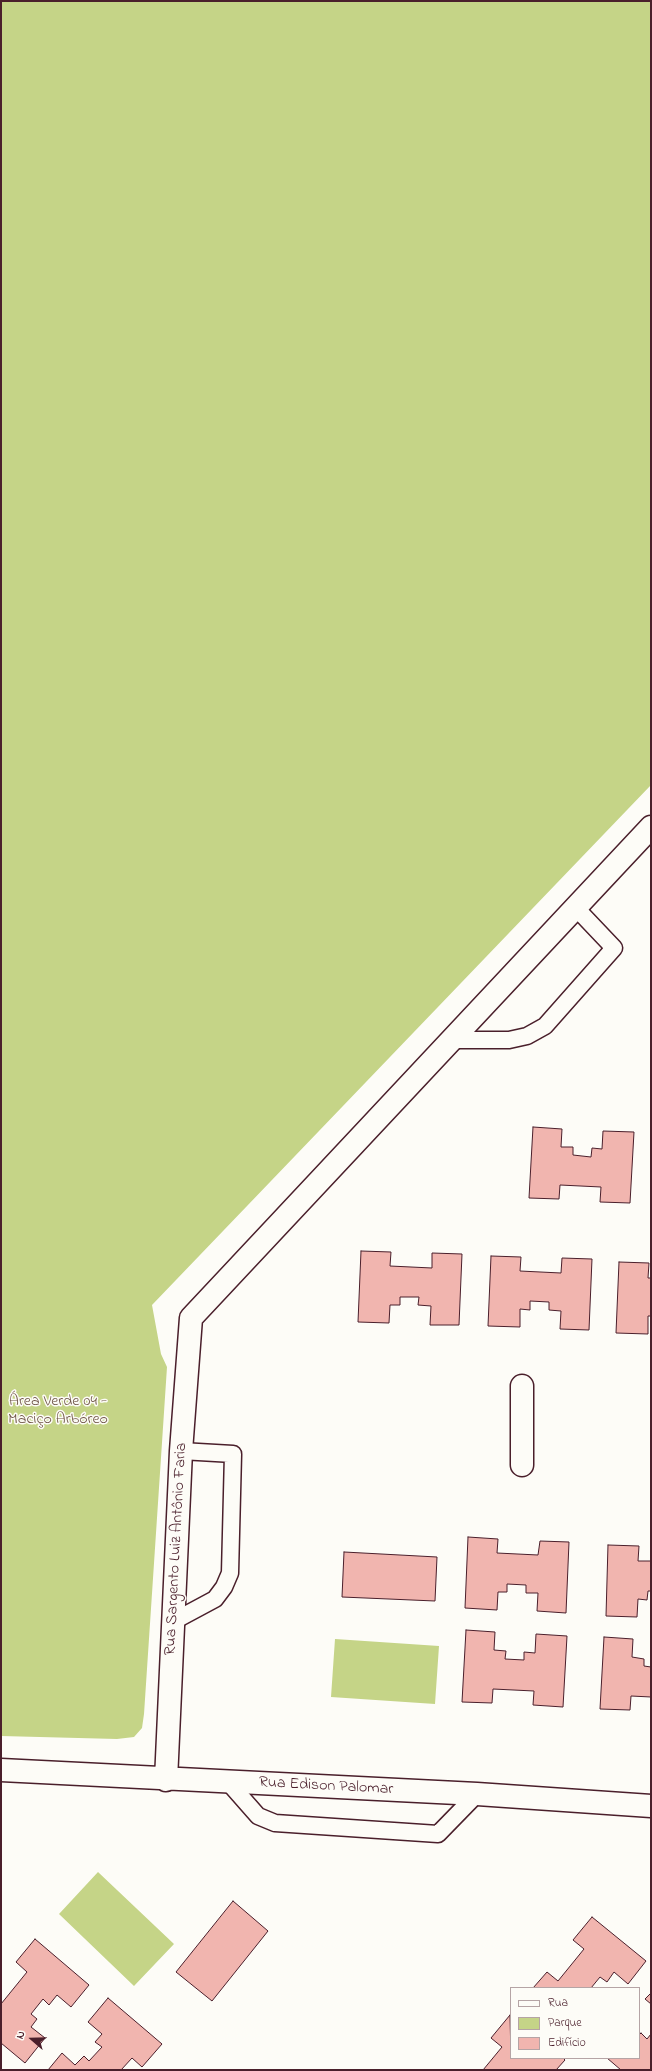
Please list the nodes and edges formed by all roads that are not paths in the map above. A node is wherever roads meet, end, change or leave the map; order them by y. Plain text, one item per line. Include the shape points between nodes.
1 (651, 827) edge
2 (576, 908) junction
3 (453, 1040) junction
4 (522, 1386) dead end
5 (182, 1451) junction
6 (522, 1465) dead end
7 (174, 1621) junction
8 (1, 1770) edge
9 (166, 1780) junction
10 (229, 1783) junction
11 (477, 1794) junction
12 (651, 1806) edge

1 - 2 street
2 - 3 street
2 - 3 lane via 614,948 545,1026 528,1036 509,1040
3 - 5 street, Rua Sargento Luiz Antônio Faria via 191,1318
4 - 6 street
5 - 7 street, Rua Sargento Luiz Antônio Faria
5 - 7 lane via 233,1454 230,1573 224,1588 215,1599
7 - 9 street, Rua Sargento Luiz Antônio Faria
8 - 9 street, Rua Edison Palomar
9 - 10 street, Rua Edison Palomar
10 - 11 street, Rua Edison Palomar
10 - 11 lane via 258,1816 275,1824 438,1834
11 - 12 street, Rua Edison Palomar

